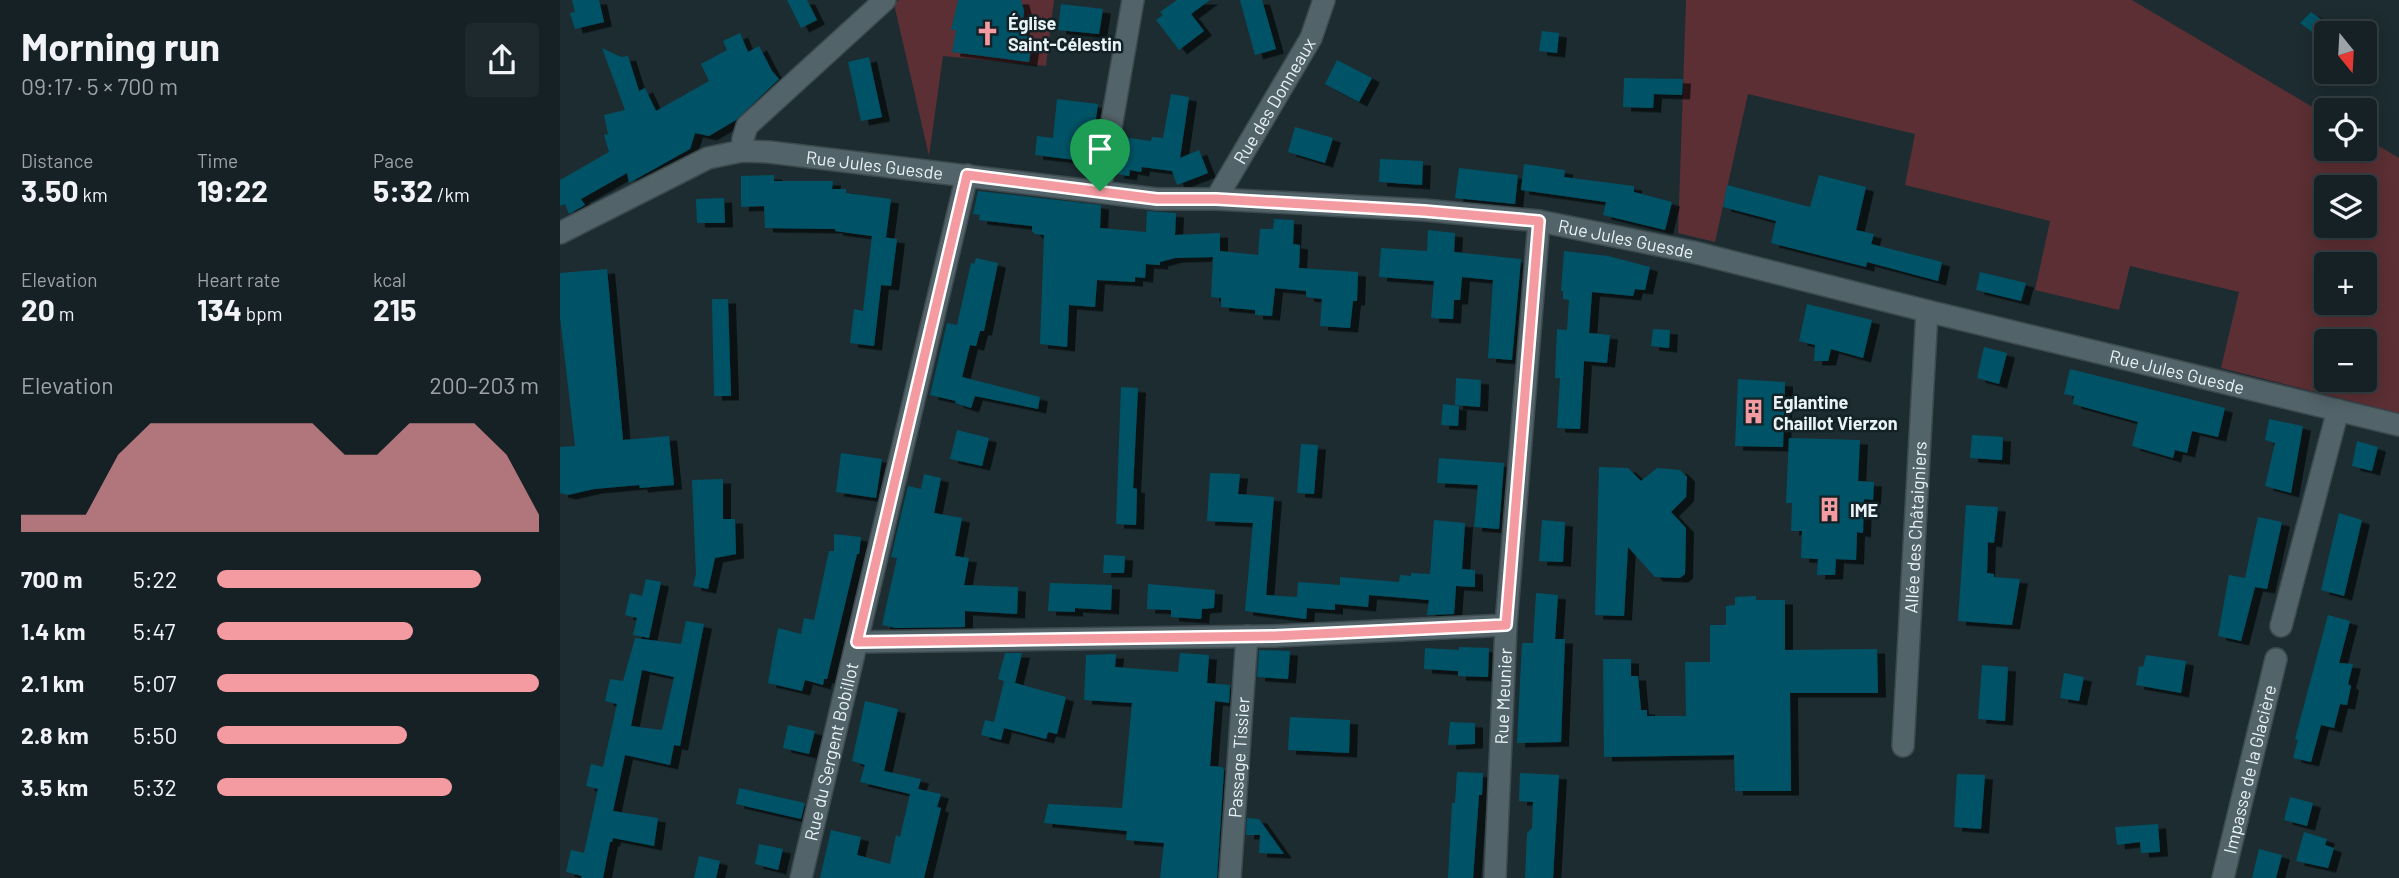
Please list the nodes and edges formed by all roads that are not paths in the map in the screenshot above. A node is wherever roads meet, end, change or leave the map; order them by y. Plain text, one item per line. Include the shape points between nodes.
1 (885, 0) edge
2 (1133, 0) edge
3 (1324, 0) edge
4 (743, 151) junction
5 (967, 175) junction
6 (1100, 191) junction
7 (1216, 199) junction
8 (1539, 221) junction
9 (560, 233) edge
10 (1927, 311) junction
11 (2338, 410) junction
12 (2399, 425) edge
13 (1506, 625) junction
14 (2281, 626) dead end
15 (1247, 636) junction
16 (857, 642) junction
17 (2276, 659) dead end
18 (1903, 746) dead end
19 (801, 878) edge
20 (1230, 878) edge
21 (1495, 878) edge
22 (2223, 878) edge

1 - 4 street via 747,126
2 - 6 street
3 - 7 street, Rue des Donneaux via 1311,38
4 - 5 street, Rue Jules Guesde
4 - 9 street, Rue Jules Guesde via 708,158
5 - 6 street, Rue Jules Guesde
5 - 16 street, Rue du Sergent Bobillot
6 - 7 street, Rue Jules Guesde via 1157,199
7 - 8 street, Rue Jules Guesde
8 - 10 street, Rue Jules Guesde via 1693,252
8 - 13 street, Rue Meunier
10 - 11 street, Rue Jules Guesde
10 - 18 street, Allée des Châtaigniers
11 - 12 street, Rue Jules Guesde
11 - 14 street
13 - 15 street
13 - 21 street, Rue Meunier
15 - 16 street
15 - 20 street, Passage Tissier
16 - 19 street, Rue du Sergent Bobillot
17 - 22 street, Impasse de la Glacière

